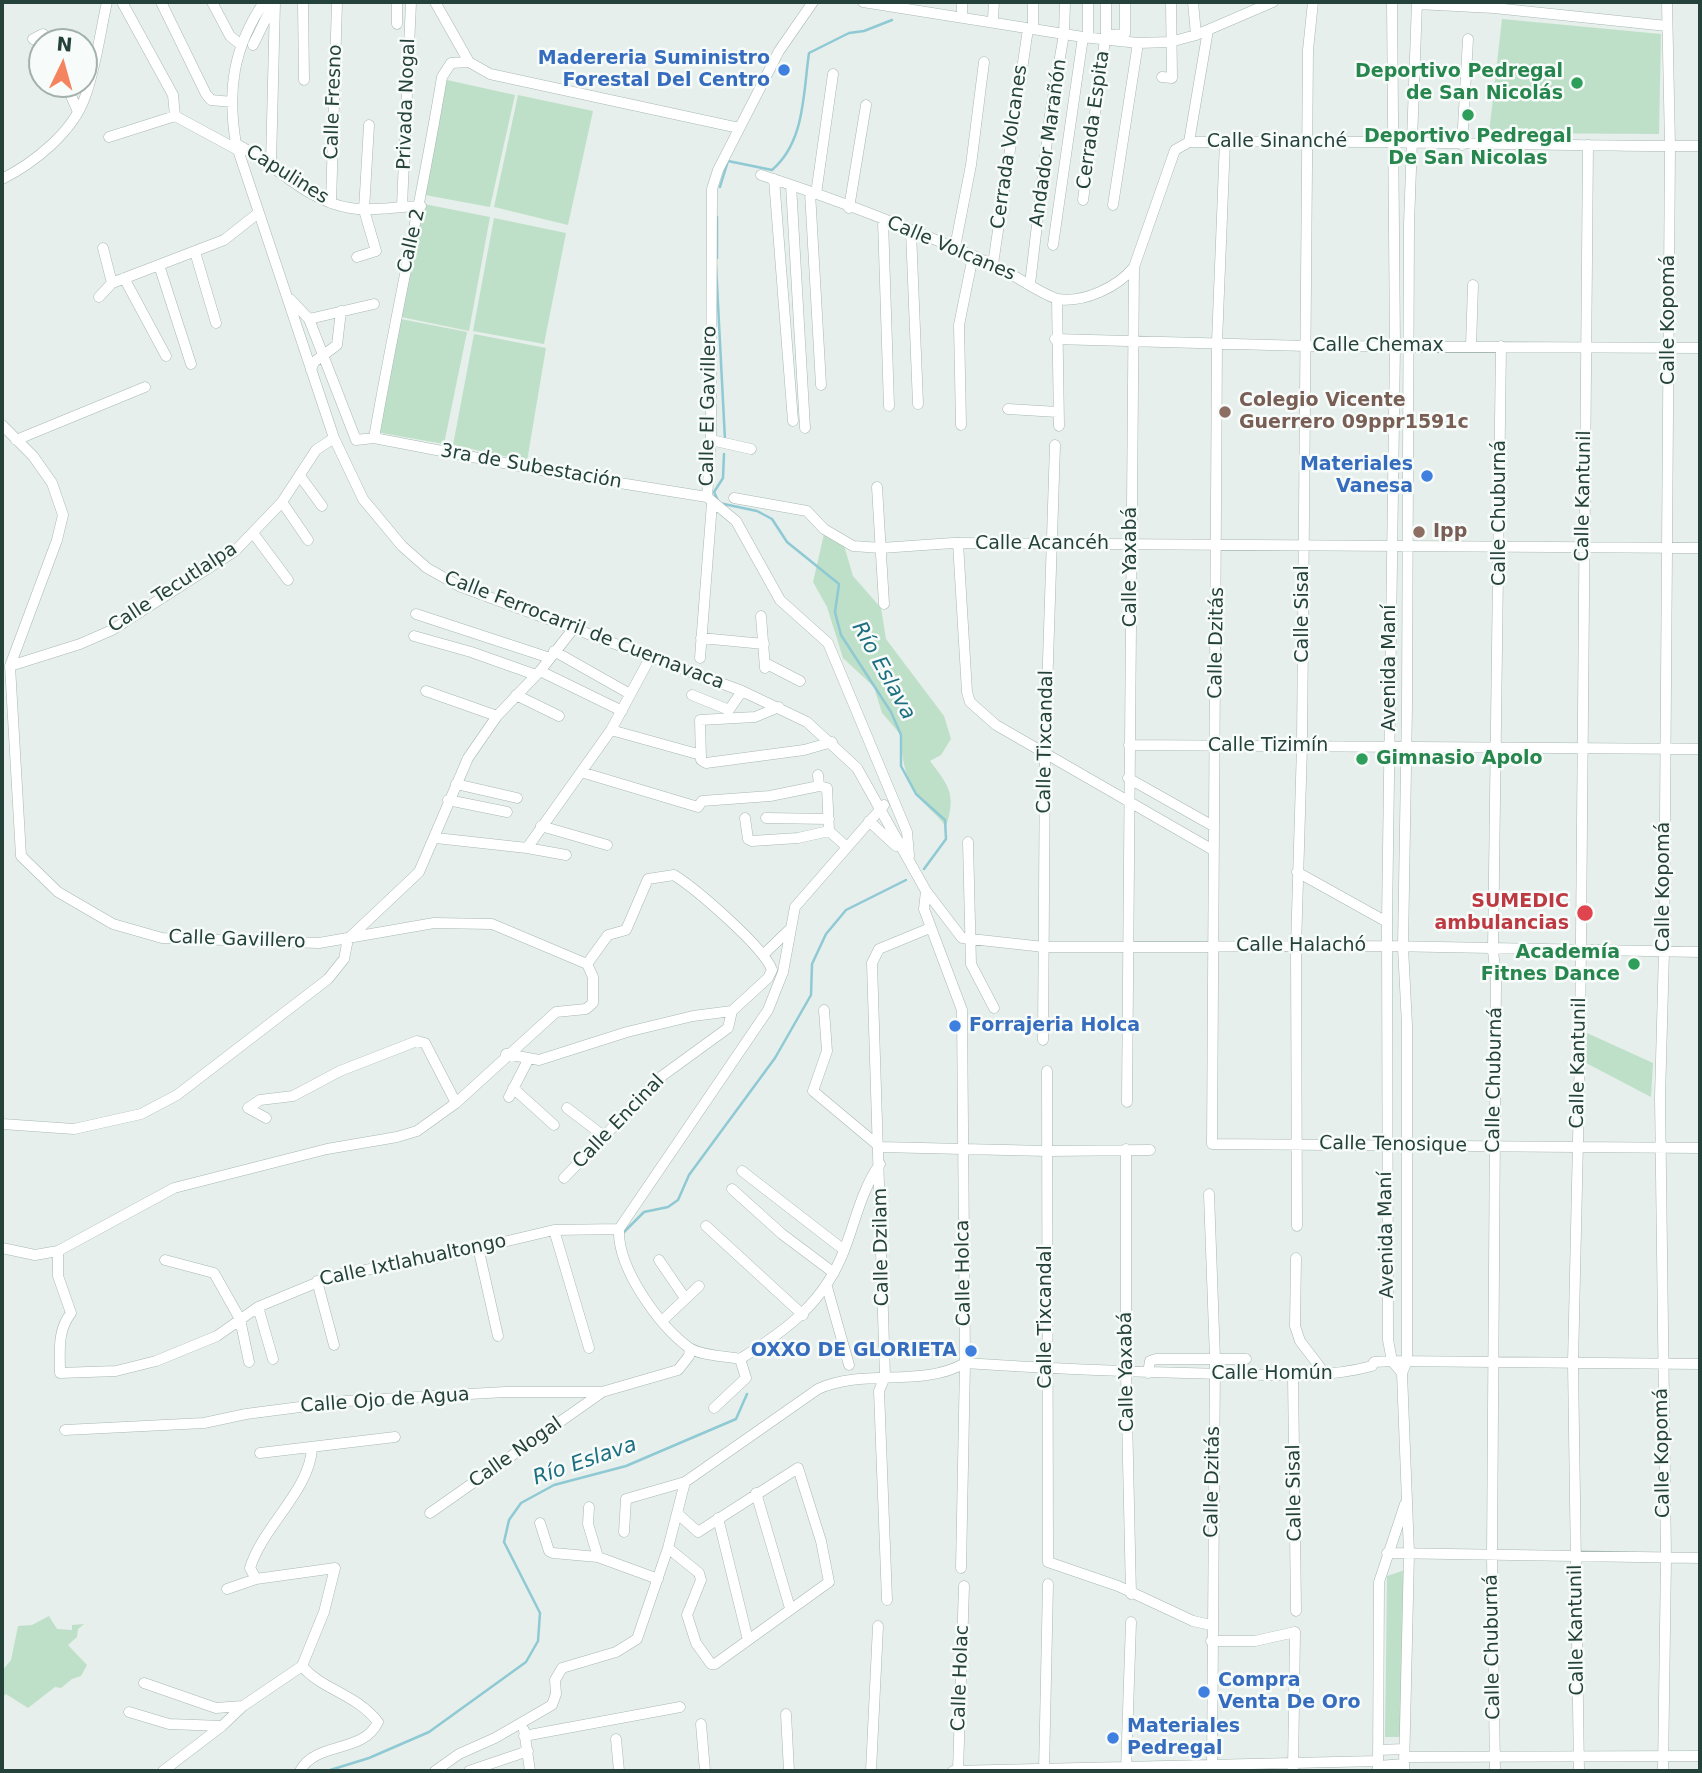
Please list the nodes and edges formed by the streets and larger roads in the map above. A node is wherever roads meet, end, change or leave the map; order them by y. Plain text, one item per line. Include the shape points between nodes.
1 (107, 2) edge
2 (122, 2) edge
3 (161, 2) edge
4 (212, 2) edge
5 (264, 2) edge
6 (274, 2) edge
7 (303, 2) edge
8 (337, 2) edge
9 (397, 2) edge
10 (411, 2) edge
11 (435, 2) edge
12 (813, 2) edge
13 (863, 2) edge
14 (898, 2) edge
15 (994, 2) edge
16 (1034, 2) edge
17 (1065, 2) edge
18 (1088, 2) edge
19 (1106, 2) edge
20 (1125, 2) edge
21 (1171, 2) edge
22 (1193, 2) edge
23 (1273, 2) edge
24 (1313, 2) edge
25 (1392, 2) edge
26 (1667, 2) edge
27 (1417, 3) edge
28 (962, 7) edge
29 (993, 18) junction
30 (397, 24) dead end
31 (1667, 26) junction
32 (1030, 27) junction
33 (1208, 30) junction
34 (1065, 32) junction
35 (1085, 35) junction
36 (1196, 35) junction
37 (1106, 38) junction
38 (1170, 38) junction
39 (1468, 39) dead end
40 (1138, 43) junction
41 (240, 44) junction
42 (253, 45) dead end
43 (469, 62) junction
44 (985, 62) dead end
45 (833, 75) dead end
46 (1162, 77) dead end
47 (304, 80) dead end
48 (72, 98) edge
49 (232, 102) junction
50 (866, 105) dead end
51 (78, 112) junction
52 (175, 116) junction
53 (369, 125) dead end
54 (739, 128) junction
55 (109, 137) dead end
56 (1225, 141) junction
57 (1309, 141) junction
58 (1189, 142) junction
59 (1395, 144) junction
60 (1412, 145) junction
61 (1462, 145) junction
62 (1588, 145) junction
63 (1670, 146) junction
64 (1700, 146) edge
65 (237, 147) junction
66 (271, 164) junction
67 (761, 175) dead end
68 (2, 179) edge
69 (774, 179) junction
70 (791, 185) junction
71 (813, 193) junction
72 (1083, 200) dead end
73 (331, 203) junction
74 (421, 205) junction
75 (1113, 205) dead end
76 (402, 206) junction
77 (849, 208) junction
78 (364, 210) junction
79 (257, 214) junction
80 (883, 220) junction
81 (911, 230) junction
82 (1053, 245) dead end
83 (955, 247) junction
84 (103, 248) dead end
85 (195, 252) junction
86 (973, 256) junction
87 (357, 257) dead end
88 (993, 264) junction
89 (159, 265) junction
90 (1134, 267) junction
91 (124, 278) junction
92 (112, 283) junction
93 (1030, 284) junction
94 (1474, 285) dead end
95 (99, 297) dead end
96 (287, 297) junction
97 (1057, 299) junction
98 (374, 304) dead end
99 (341, 311) junction
100 (309, 319) junction
101 (216, 323) dead end
102 (1055, 339) junction
103 (1132, 342) junction
104 (1217, 342) junction
105 (1306, 346) junction
106 (1395, 346) junction
107 (1410, 346) junction
108 (1471, 346) junction
109 (1501, 346) junction
110 (1586, 347) junction
111 (1668, 348) junction
112 (1700, 348) edge
113 (166, 356) dead end
114 (324, 357) junction
115 (191, 364) dead end
116 (311, 370) junction
117 (821, 385) dead end
118 (145, 387) dead end
119 (918, 404) dead end
120 (889, 406) dead end
121 (1008, 409) dead end
122 (1058, 412) junction
123 (793, 421) dead end
124 (3, 424) edge
125 (961, 425) dead end
126 (1059, 426) dead end
127 (805, 428) dead end
128 (334, 438) junction
129 (374, 438) junction
130 (16, 440) junction
131 (711, 440) junction
132 (1055, 445) dead end
133 (751, 449) dead end
134 (300, 476) junction
135 (877, 487) dead end
136 (734, 498) dead end
137 (709, 500) junction
138 (282, 502) junction
139 (322, 506) dead end
140 (253, 533) junction
141 (308, 540) dead end
142 (958, 543) junction
143 (1050, 544) junction
144 (1132, 544) junction
145 (1218, 545) junction
146 (1303, 545) junction
147 (1391, 546) junction
148 (1407, 546) junction
149 (1500, 547) junction
150 (1583, 547) junction
151 (881, 548) junction
152 (1667, 548) junction
153 (1700, 548) edge
154 (288, 580) dead end
155 (884, 604) dead end
156 (416, 614) dead end
157 (761, 615) dead end
158 (574, 628) junction
159 (414, 636) dead end
160 (701, 638) junction
161 (764, 644) junction
162 (552, 655) junction
163 (650, 656) junction
164 (700, 658) dead end
165 (10, 666) junction
166 (538, 673) junction
167 (800, 681) dead end
168 (426, 691) dead end
169 (742, 691) junction
170 (631, 694) junction
171 (516, 695) junction
172 (692, 695) dead end
173 (779, 707) junction
174 (622, 711) junction
175 (497, 716) junction
176 (559, 716) dead end
177 (611, 730) junction
178 (832, 742) junction
179 (1129, 745) junction
180 (1215, 746) junction
181 (1303, 746) junction
182 (1389, 747) junction
183 (1407, 747) junction
184 (1495, 748) junction
185 (1580, 748) junction
186 (1665, 749) junction
187 (1700, 749) edge
188 (1045, 753) junction
189 (701, 758) junction
190 (581, 772) junction
191 (1128, 778) junction
192 (456, 784) junction
193 (517, 798) dead end
194 (448, 800) junction
195 (891, 800) junction
196 (1128, 800) junction
197 (881, 808) junction
198 (507, 813) dead end
199 (745, 818) dead end
200 (766, 818) dead end
201 (829, 819) junction
202 (869, 821) junction
203 (541, 826) junction
204 (1213, 826) junction
205 (829, 831) junction
206 (436, 838) junction
207 (968, 842) dead end
208 (607, 845) dead end
209 (847, 847) junction
210 (527, 848) junction
211 (1213, 850) junction
212 (566, 856) dead end
213 (910, 857) junction
214 (1297, 872) junction
215 (926, 891) junction
216 (1387, 922) junction
217 (930, 928) junction
218 (790, 929) junction
219 (348, 939) junction
220 (969, 940) junction
221 (1213, 946) junction
222 (1387, 946) junction
223 (1044, 947) junction
224 (1296, 947) junction
225 (1403, 947) junction
226 (1129, 948) junction
227 (1493, 950) junction
228 (1580, 951) junction
229 (1664, 951) junction
230 (1700, 952) edge
231 (763, 955) junction
232 (587, 964) junction
233 (994, 1009) dead end
234 (824, 1010) dead end
235 (732, 1011) junction
236 (1043, 1040) dead end
237 (506, 1054) junction
238 (528, 1060) junction
239 (1047, 1071) dead end
240 (456, 1102) junction
241 (1127, 1102) dead end
242 (567, 1108) dead end
243 (266, 1118) dead end
244 (2, 1124) edge
245 (554, 1125) dead end
246 (605, 1137) junction
247 (1212, 1144) joint
248 (1297, 1144) junction
249 (1386, 1145) junction
250 (1408, 1146) junction
251 (1494, 1146) junction
252 (880, 1147) junction
253 (1578, 1147) junction
254 (1663, 1148) junction
255 (1700, 1148) edge
256 (1126, 1149) junction
257 (963, 1150) junction
258 (1150, 1150) dead end
259 (1047, 1151) junction
260 (880, 1163) junction
261 (742, 1171) dead end
262 (564, 1178) dead end
263 (732, 1189) dead end
264 (1209, 1194) dead end
265 (706, 1226) dead end
266 (1297, 1226) dead end
267 (619, 1229) junction
268 (554, 1230) junction
269 (478, 1247) junction
270 (2, 1248) edge
271 (845, 1250) junction
272 (58, 1251) junction
273 (1296, 1258) dead end
274 (165, 1260) dead end
275 (659, 1260) dead end
276 (834, 1273) junction
277 (317, 1281) junction
278 (699, 1286) dead end
279 (827, 1287) junction
280 (685, 1298) junction
281 (258, 1307) junction
282 (803, 1315) junction
283 (240, 1319) junction
284 (663, 1320) junction
285 (498, 1336) dead end
286 (334, 1345) dead end
287 (589, 1348) dead end
288 (690, 1349) junction
289 (273, 1359) dead end
290 (740, 1359) junction
291 (1215, 1359) junction
292 (1246, 1359) dead end
293 (1392, 1360) junction
294 (1407, 1361) junction
295 (249, 1362) dead end
296 (1494, 1362) junction
297 (965, 1363) junction
298 (1573, 1363) junction
299 (1661, 1364) junction
300 (1700, 1364) edge
301 (849, 1365) dead end
302 (1045, 1368) junction
303 (1126, 1371) junction
304 (1148, 1373) junction
305 (1402, 1373) junction
306 (1215, 1374) junction
307 (1293, 1375) junction
308 (1326, 1375) junction
309 (885, 1377) junction
310 (601, 1392) junction
311 (714, 1408) dead end
312 (65, 1430) dead end
313 (395, 1437) dead end
314 (312, 1448) junction
315 (260, 1453) dead end
316 (685, 1482) junction
317 (756, 1493) junction
318 (1407, 1500) junction
319 (589, 1507) dead end
320 (430, 1513) dead end
321 (677, 1513) junction
322 (718, 1518) junction
323 (540, 1523) dead end
324 (624, 1532) dead end
325 (668, 1548) junction
326 (1387, 1553) junction
327 (1409, 1553) junction
328 (1492, 1556) junction
329 (1575, 1557) junction
330 (598, 1558) junction
331 (1666, 1558) junction
332 (1700, 1558) edge
333 (961, 1568) dead end
334 (256, 1579) junction
335 (657, 1579) junction
336 (1048, 1584) dead end
337 (964, 1586) dead end
338 (227, 1589) dead end
339 (1131, 1594) junction
340 (887, 1600) dead end
341 (790, 1608) junction
342 (1296, 1611) dead end
343 (1131, 1622) dead end
344 (1211, 1625) junction
345 (878, 1626) dead end
346 (748, 1640) junction
347 (1212, 1640) junction
348 (302, 1666) junction
349 (144, 1683) dead end
350 (243, 1706) junction
351 (680, 1707) dead end
352 (130, 1712) dead end
353 (786, 1714) dead end
354 (528, 1720) junction
355 (701, 1724) dead end
356 (222, 1726) junction
357 (524, 1736) junction
358 (616, 1739) dead end
359 (528, 1751) junction
360 (1663, 1755) junction
361 (1579, 1756) junction
362 (1700, 1756) edge
363 (1495, 1757) junction
364 (1404, 1760) edge
365 (1378, 1762) edge
366 (1293, 1767) edge
367 (1212, 1768) edge
368 (1126, 1769) edge
369 (1044, 1770) edge
370 (163, 1771) edge
371 (300, 1771) edge
372 (435, 1771) edge
373 (469, 1771) edge
374 (530, 1771) edge
375 (619, 1771) edge
376 (705, 1771) edge
377 (789, 1771) edge
378 (872, 1771) edge
379 (955, 1771) edge
380 (1495, 1771) edge
381 (1579, 1771) edge
382 (1663, 1771) edge

1 - 51 street via 86,96
2 - 52 street via 173,95
3 - 49 street via 206,94 211,100
4 - 41 street via 230,36
5 - 41 street, Calle Ferrocarril de Cuernavaca
6 - 42 street
6 - 66 street
7 - 47 street
8 - 73 street, Calle Fresno
9 - 30 street
10 - 76 street, Privada Nogal
11 - 43 street
12 - 54 street, Calle El Gavillero via 779,51
13 - 32 street
14 - 28 street
15 - 29 street
16 - 32 street, Cerrada Volcanes
17 - 34 street, Andador Marañón
18 - 35 street
19 - 37 street, Cerrada Espita
20 - 37 street via 1125,34
21 - 38 street
22 - 36 street
23 - 33 street
24 - 57 street, Calle Sisal via 1308,33
25 - 59 street, Avenida Maní
26 - 31 street, Calle Kopomá
27 - 31 street
27 - 60 street, Avenida Maní
28 - 29 street
29 - 32 street
31 - 63 street, Calle Kopomá
32 - 34 street
32 - 88 street, Cerrada Volcanes
33 - 36 street
33 - 58 street, Calle Yaxabá
34 - 35 street
34 - 93 street, Andador Marañón
35 - 37 street
35 - 82 street
36 - 38 street
37 - 40 street
37 - 72 street, Cerrada Espita
38 - 40 street
38 - 46 street via 1172,78
39 - 61 street
40 - 75 street
41 - 49 street, Calle Ferrocarril de Cuernavaca
43 - 54 street via 490,74
43 - 74 street, Calle 2 via 451,63 442,77
44 - 83 street
45 - 71 street
48 - 51 street
49 - 65 street, Calle Ferrocarril de Cuernavaca
50 - 77 street
51 - 68 street via 43,151
52 - 55 street
52 - 65 street
53 - 78 street
54 - 131 street, Calle El Gavillero via 712,189
56 - 57 street, Calle Sinanché
56 - 58 street, Calle Sinanché
56 - 104 street, Calle Dzitás
57 - 59 street, Calle Sinanché
57 - 105 street, Calle Sisal
58 - 90 street, Calle Yaxabá via 1175,150
59 - 60 street, Calle Sinanché
59 - 106 street, Avenida Maní
60 - 61 street, Calle Sinanché
60 - 107 street, Avenida Maní
61 - 62 street, Calle Sinanché
62 - 63 street, Calle Sinanché
62 - 110 street, Calle Kantunil
63 - 64 street, Calle Sinanché
63 - 111 street, Calle Kopomá
65 - 66 street, Capulines
65 - 79 street, Calle Ferrocarril de Cuernavaca
66 - 73 street, Capulines
67 - 69 street, Calle Volcanes
69 - 70 street, Calle Volcanes
69 - 123 street
70 - 71 street, Calle Volcanes
70 - 127 street
71 - 77 street, Calle Volcanes
71 - 117 street
73 - 78 street, Capulines
74 - 76 street, Capulines
74 - 129 street, Calle 2
76 - 78 street, Capulines
77 - 80 street, Calle Volcanes
78 - 87 street via 376,251
79 - 85 street via 224,240
79 - 96 street, Calle Ferrocarril de Cuernavaca
80 - 81 street, Calle Volcanes
80 - 120 street
81 - 83 street, Calle Volcanes
81 - 119 street
83 - 86 street, Calle Volcanes
84 - 92 street
85 - 89 street
85 - 101 street
86 - 88 street, Calle Volcanes
86 - 125 street via 959,326
88 - 93 street, Calle Volcanes
89 - 91 street
89 - 115 street
90 - 97 street via 1108,289
90 - 103 street, Calle Yaxabá
91 - 92 street
91 - 113 street
92 - 95 street
93 - 97 street, Calle Volcanes
94 - 108 street
96 - 100 street
96 - 116 street, Calle Ferrocarril de Cuernavaca
97 - 102 street
98 - 99 street
99 - 100 street
99 - 114 street via 339,342
100 - 114 street
102 - 103 street, Calle Chemax
102 - 122 street
103 - 104 street, Calle Chemax
103 - 144 street, Calle Yaxabá
104 - 105 street, Calle Chemax
104 - 145 street, Calle Dzitás
105 - 106 street, Calle Chemax
105 - 146 street, Calle Sisal
106 - 107 street, Calle Chemax
106 - 147 street, Avenida Maní
107 - 108 street, Calle Chemax
107 - 148 street, Avenida Maní
108 - 109 street, Calle Chemax
109 - 110 street, Calle Chemax
109 - 149 street, Calle Chuburná
110 - 111 street, Calle Chemax
110 - 150 street, Calle Kantunil
111 - 112 street, Calle Chemax
111 - 152 street, Calle Kopomá
114 - 116 street via 314,362
114 - 129 street, 3ra de Subestación via 356,440
116 - 128 street, Calle Ferrocarril de Cuernavaca
118 - 130 street
121 - 122 street
122 - 126 street
124 - 130 street, Calle Gavillero
128 - 134 street, Calle Tecutlalpa via 316,450
128 - 158 street, Calle Ferrocarril de Cuernavaca via 363,499 427,568 459,586
129 - 137 street, 3ra de Subestación
130 - 165 street, Calle Gavillero via 52,483 63,515
131 - 133 street
131 - 137 street, Calle El Gavillero
132 - 143 street, Calle Tixcandal
134 - 138 street, Calle Tecutlalpa
134 - 139 street
135 - 151 street
136 - 151 street, Calle Acancéh via 807,511 824,529 853,546
137 - 160 street
137 - 195 street, Calle El Gavillero via 736,521 780,600 828,643
138 - 140 street, Calle Tecutlalpa
138 - 141 street
140 - 154 street
140 - 165 street, Calle Tecutlalpa via 235,551 113,630
142 - 143 street, Calle Acancéh
142 - 151 street, Calle Acancéh
142 - 188 street via 967,692 982,715
143 - 144 street, Calle Acancéh
143 - 188 street, Calle Tixcandal
144 - 145 street, Calle Acancéh
144 - 179 street, Calle Yaxabá
145 - 146 street, Calle Acancéh
145 - 180 street, Calle Dzitás
146 - 147 street, Calle Acancéh
146 - 181 street, Calle Sisal
147 - 148 street, Calle Acancéh
147 - 182 street, Avenida Maní
148 - 149 street, Calle Acancéh
148 - 183 street, Avenida Maní
149 - 150 street, Calle Acancéh
149 - 184 street, Calle Chuburná
150 - 152 street, Calle Acancéh
150 - 185 street, Calle Kantunil
151 - 155 street
152 - 153 street, Calle Acancéh
152 - 186 street, Calle Kopomá
156 - 162 street
157 - 161 street
158 - 162 street
158 - 163 street, Calle Ferrocarril de Cuernavaca
159 - 166 street
160 - 161 street
160 - 164 street
161 - 167 street via 765,666
162 - 166 street
162 - 170 street
163 - 169 street, Calle Ferrocarril de Cuernavaca
163 - 170 street
165 - 219 street, Calle Gavillero via 21,856 58,892 113,924 162,937 319,943
166 - 171 street
166 - 174 street
168 - 175 street
169 - 172 street via 729,710
169 - 173 street, Calle Ferrocarril de Cuernavaca
170 - 174 street
171 - 175 street
171 - 176 street
173 - 178 street, Calle Ferrocarril de Cuernavaca
173 - 189 street via 755,717 702,718
174 - 177 street
175 - 192 street
177 - 189 street
177 - 190 street
178 - 189 street via 706,763
178 - 197 street, Calle Ferrocarril de Cuernavaca via 857,768
179 - 180 street, Calle Tizimín
179 - 191 street, Calle Yaxabá
180 - 181 street, Calle Tizimín
180 - 204 street, Calle Dzitás
181 - 182 street, Calle Tizimín
181 - 214 street, Calle Sisal
182 - 183 street, Calle Tizimín
182 - 216 street, Avenida Maní
183 - 184 street, Calle Tizimín
183 - 225 street, Avenida Maní
184 - 185 street, Calle Tizimín
184 - 227 street, Calle Chuburná
185 - 186 street, Calle Tizimín
185 - 228 street, Calle Kantunil
186 - 187 street, Calle Tizimín
186 - 229 street, Calle Kopomá
188 - 196 street
188 - 223 street, Calle Tixcandal
190 - 201 street via 698,807 702,802 770,796 819,781 828,790
190 - 203 street
191 - 196 street, Calle Yaxabá
191 - 204 street
192 - 193 street
192 - 194 street
194 - 198 street
194 - 206 street
195 - 197 street
195 - 213 street, Calle El Gavillero via 907,832
196 - 211 street
196 - 226 street, Calle Yaxabá
197 - 202 street
197 - 213 street, Calle Ferrocarril de Cuernavaca
199 - 205 street via 752,841
200 - 201 street
201 - 205 street
202 - 209 street
202 - 213 street
203 - 208 street
203 - 210 street
204 - 211 street, Calle Dzitás
205 - 209 street
206 - 210 street
206 - 219 street via 419,872
207 - 220 street
209 - 218 street via 795,907
210 - 212 street
211 - 221 street, Calle Dzitás
213 - 215 street
214 - 216 street
214 - 224 street, Calle Sisal
215 - 217 street via 924,909
215 - 220 street via 957,934
216 - 222 street, Avenida Maní
217 - 252 street, Calle Dzilam via 874,954
217 - 257 street, Calle Holca via 962,1010
218 - 231 street
218 - 267 street via 783,972 768,1010
219 - 232 street, Calle Gavillero via 434,923 492,924
219 - 244 street via 344,959 328,979 177,1096 141,1114 74,1129
220 - 223 street, Calle Halachó
220 - 233 street via 975,977
221 - 224 street, Calle Halachó
221 - 226 street, Calle Halachó
221 - 247 street, Calle Dzitás
222 - 224 street, Calle Halachó
222 - 225 street, Calle Halachó
222 - 249 street, Avenida Maní
223 - 226 street, Calle Halachó
223 - 236 street, Calle Tixcandal
224 - 248 street, Calle Sisal
225 - 227 street, Calle Halachó
225 - 250 street, Avenida Maní
226 - 241 street, Calle Yaxabá
227 - 228 street, Calle Halachó
227 - 251 street, Calle Chuburná
228 - 229 street, Calle Halachó
228 - 253 street, Calle Kantunil
229 - 230 street, Calle Halachó
229 - 254 street, Calle Kopomá
231 - 232 street via 674,875 648,879 626,930 608,935
231 - 235 street, Calle Encinal via 771,975
232 - 237 street via 593,977 593,1003 586,1009 556,1012
234 - 252 street via 827,1051 813,1091
235 - 238 street via 693,1016
235 - 246 street, Calle Encinal via 728,1028 662,1076
237 - 238 street
237 - 240 street
238 - 245 street via 511,1092
239 - 259 street, Calle Tixcandal
240 - 243 street via 425,1043 417,1041 340,1070 293,1096 260,1100 248,1108
240 - 272 street via 417,1131 174,1188
242 - 246 street
246 - 262 street, Calle Encinal
247 - 248 street, Calle Tenosique
248 - 249 street, Calle Tenosique
248 - 266 street, Calle Sisal
249 - 250 street, Calle Tenosique
249 - 293 street, Avenida Maní
250 - 251 street, Calle Tenosique
250 - 294 street, Avenida Maní
251 - 253 street, Calle Tenosique
251 - 296 street, Calle Chuburná
252 - 257 street
252 - 260 street, Calle Dzilam
253 - 254 street, Calle Tenosique
253 - 298 street, Calle Kantunil
254 - 255 street, Calle Tenosique
254 - 299 street, Calle Kopomá
256 - 258 street
256 - 259 street
256 - 303 street, Calle Yaxabá
257 - 259 street
257 - 297 street, Calle Holca
259 - 302 street, Calle Tixcandal
260 - 271 street via 864,1191
260 - 309 street, Calle Dzilam
261 - 271 street
263 - 276 street
264 - 291 street, Calle Dzitás
265 - 282 street
267 - 268 street, Calle Ixtlahualtongo
267 - 284 street via 633,1282
268 - 269 street, Calle Ixtlahualtongo
268 - 287 street
269 - 277 street, Calle Ixtlahualtongo
269 - 285 street
270 - 272 street via 35,1255
271 - 276 street
272 - 283 street, Calle Ixtlahualtongo via 58,1276 71,1313 60,1340 60,1373 116,1371 156,1361 217,1336
273 - 308 street via 1296,1326 1300,1341
274 - 283 street via 214,1273
275 - 280 street
276 - 279 street
277 - 281 street, Calle Ixtlahualtongo
277 - 286 street
278 - 280 street
279 - 282 street
279 - 301 street
280 - 284 street
281 - 283 street, Calle Ixtlahualtongo
281 - 289 street
282 - 290 street
283 - 295 street
284 - 288 street
288 - 290 street
288 - 310 street, Calle Ojo de Agua via 678,1370
290 - 311 street via 746,1378
291 - 292 street
291 - 304 street via 1152,1359
291 - 306 street, Calle Dzitás
293 - 294 street, Calle Homún
293 - 305 street
293 - 308 street, Calle Homún
294 - 296 street, Calle Homún
294 - 305 street, Avenida Maní
296 - 298 street, Calle Homún
296 - 328 street, Calle Chuburná
297 - 302 street, Calle Homún
297 - 309 street, Calle Homún via 947,1373
297 - 333 street, Calle Holca
298 - 299 street, Calle Homún
298 - 329 street, Calle Kantunil
299 - 300 street, Calle Homún
299 - 331 street, Calle Kopomá
302 - 303 street, Calle Homún
302 - 339 street, Calle Tixcandal via 1048,1562
303 - 304 street, Calle Homún
303 - 339 street, Calle Yaxabá
304 - 306 street, Calle Homún
305 - 318 street, Avenida Maní
306 - 307 street, Calle Homún
306 - 344 street, Calle Dzitás
307 - 308 street, Calle Homún
307 - 342 street, Calle Sisal
309 - 316 street, Calle Homún via 837,1382 818,1389
309 - 340 street, Calle Dzilam via 879,1391
310 - 312 street, Calle Ojo de Agua via 346,1401 204,1423
310 - 320 street, Calle Nogal
313 - 314 street
314 - 315 street
314 - 334 street via 308,1471 256,1551 250,1568
316 - 321 street
316 - 324 street, Calle Homún via 626,1499
317 - 322 street
317 - 341 street
317 - 341 street via 795,1467 801,1472 829,1582
318 - 326 street, Avenida Maní
318 - 327 street, Avenida Maní
319 - 330 street via 588,1524
321 - 322 street via 698,1532
321 - 325 street
322 - 346 street
323 - 330 street via 549,1551
325 - 335 street
325 - 346 street via 699,1573 699,1586 687,1615 696,1643 708,1660 715,1664
326 - 327 street
326 - 365 street, Avenida Maní via 1379,1582
327 - 328 street
327 - 364 street, Avenida Maní
328 - 329 street
328 - 363 street, Calle Chuburná
329 - 331 street
329 - 361 street, Calle Kantunil
330 - 335 street
331 - 332 street
331 - 360 street, Calle Kopomá
334 - 338 street
334 - 348 street via 335,1568 324,1612
335 - 354 street via 637,1639 616,1652 562,1668 555,1679 555,1703
336 - 369 street
337 - 379 street, Calle Holac
339 - 344 street
341 - 346 street
343 - 368 street
344 - 347 street, Calle Dzitás
345 - 378 street
347 - 366 street via 1255,1641 1295,1632
347 - 367 street, Calle Dzitás
348 - 350 street
348 - 371 street via 309,1675 367,1708 378,1722 372,1734 321,1754
349 - 350 street via 216,1708
350 - 356 street
351 - 357 street
352 - 356 street via 169,1724
353 - 377 street
354 - 357 street
354 - 372 street
355 - 376 street
356 - 370 street
357 - 359 street
358 - 375 street
359 - 373 street
359 - 374 street
360 - 361 street
360 - 362 street
360 - 382 street, Calle Kopomá
361 - 363 street
361 - 381 street, Calle Kantunil
363 - 364 street
363 - 380 street, Calle Chuburná
364 - 365 street
364 - 365 street
365 - 366 street
366 - 367 street
367 - 368 street
368 - 369 street
369 - 379 street

